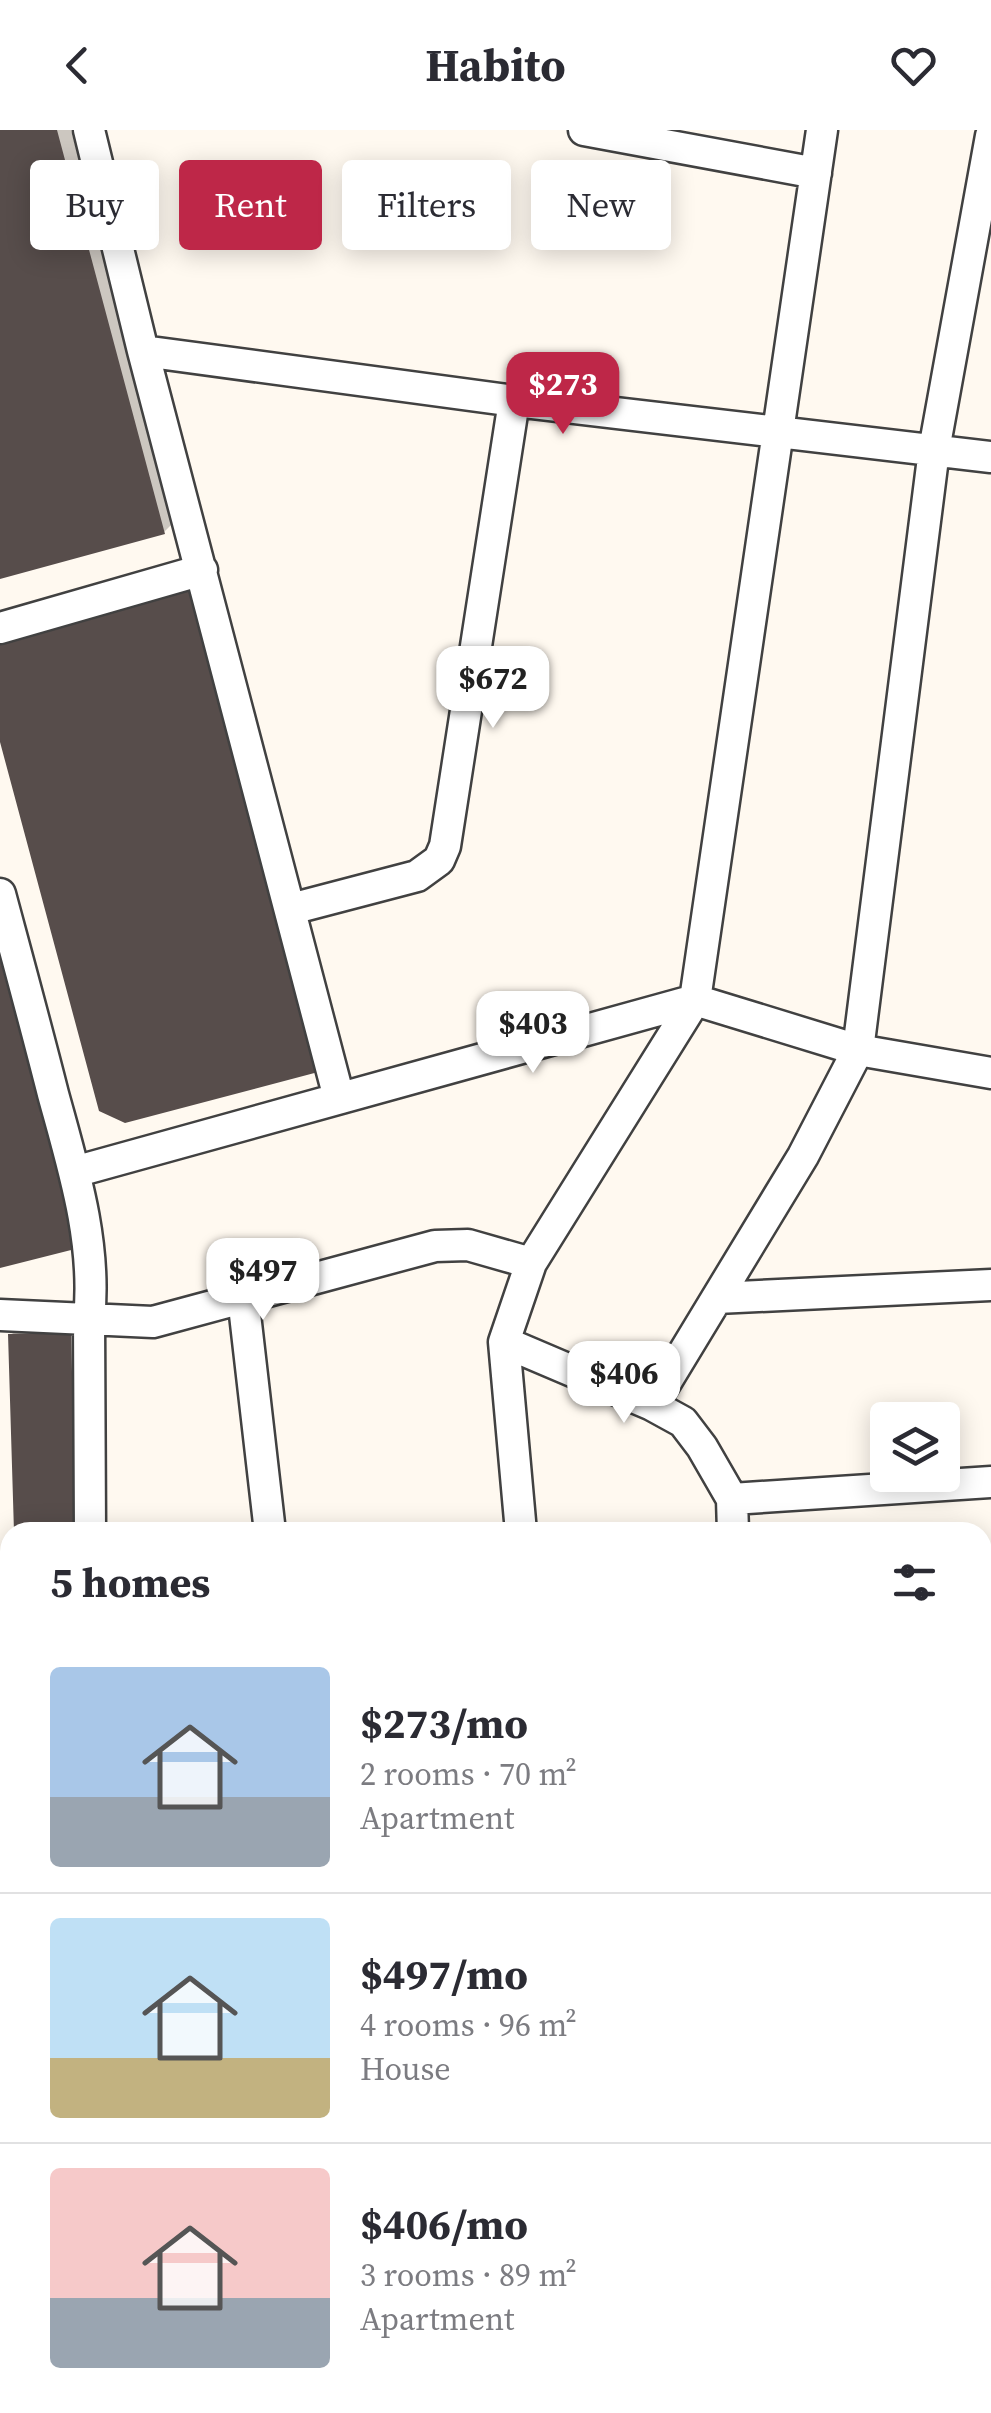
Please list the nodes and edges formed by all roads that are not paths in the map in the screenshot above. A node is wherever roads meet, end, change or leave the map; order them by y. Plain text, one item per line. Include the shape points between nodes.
1 (89, 130) edge
2 (584, 130) edge
3 (822, 130) edge
4 (991, 136) edge
5 (816, 174) junction
6 (142, 351) junction
7 (514, 401) junction
8 (775, 432) junction
9 (934, 450) junction
10 (991, 457) edge
11 (202, 570) junction
12 (0, 628) edge
13 (0, 894) edge
14 (291, 910) junction
15 (694, 1000) junction
16 (858, 1050) junction
17 (991, 1073) edge
18 (339, 1098) junction
19 (74, 1172) junction
20 (531, 1263) junction
21 (991, 1285) edge
22 (244, 1297) junction
23 (716, 1298) junction
24 (0, 1315) edge
25 (89, 1319) junction
26 (504, 1342) junction
27 (652, 1405) junction
28 (991, 1482) edge
29 (732, 1499) junction
30 (90, 1522) edge
31 (269, 1522) edge
32 (520, 1522) edge
33 (733, 1522) edge

1 - 6 street
2 - 5 street
3 - 5 street
4 - 9 street
5 - 8 street
6 - 7 street
6 - 11 street
7 - 8 street
7 - 14 street via 446,846 417,876
8 - 9 street
8 - 15 street
9 - 10 street
9 - 16 street
11 - 12 street
11 - 14 street
13 - 19 street
14 - 18 street
15 - 16 street
15 - 18 street
15 - 20 street
16 - 17 street
16 - 23 street
18 - 19 street
19 - 25 street via 88,1239
20 - 22 street via 468,1245 435,1246
20 - 26 street
21 - 23 street
22 - 25 street via 153,1322
22 - 31 street
23 - 27 street
24 - 25 street
25 - 30 street
26 - 27 street
26 - 32 street
27 - 29 street via 683,1422
28 - 29 street
29 - 33 street

